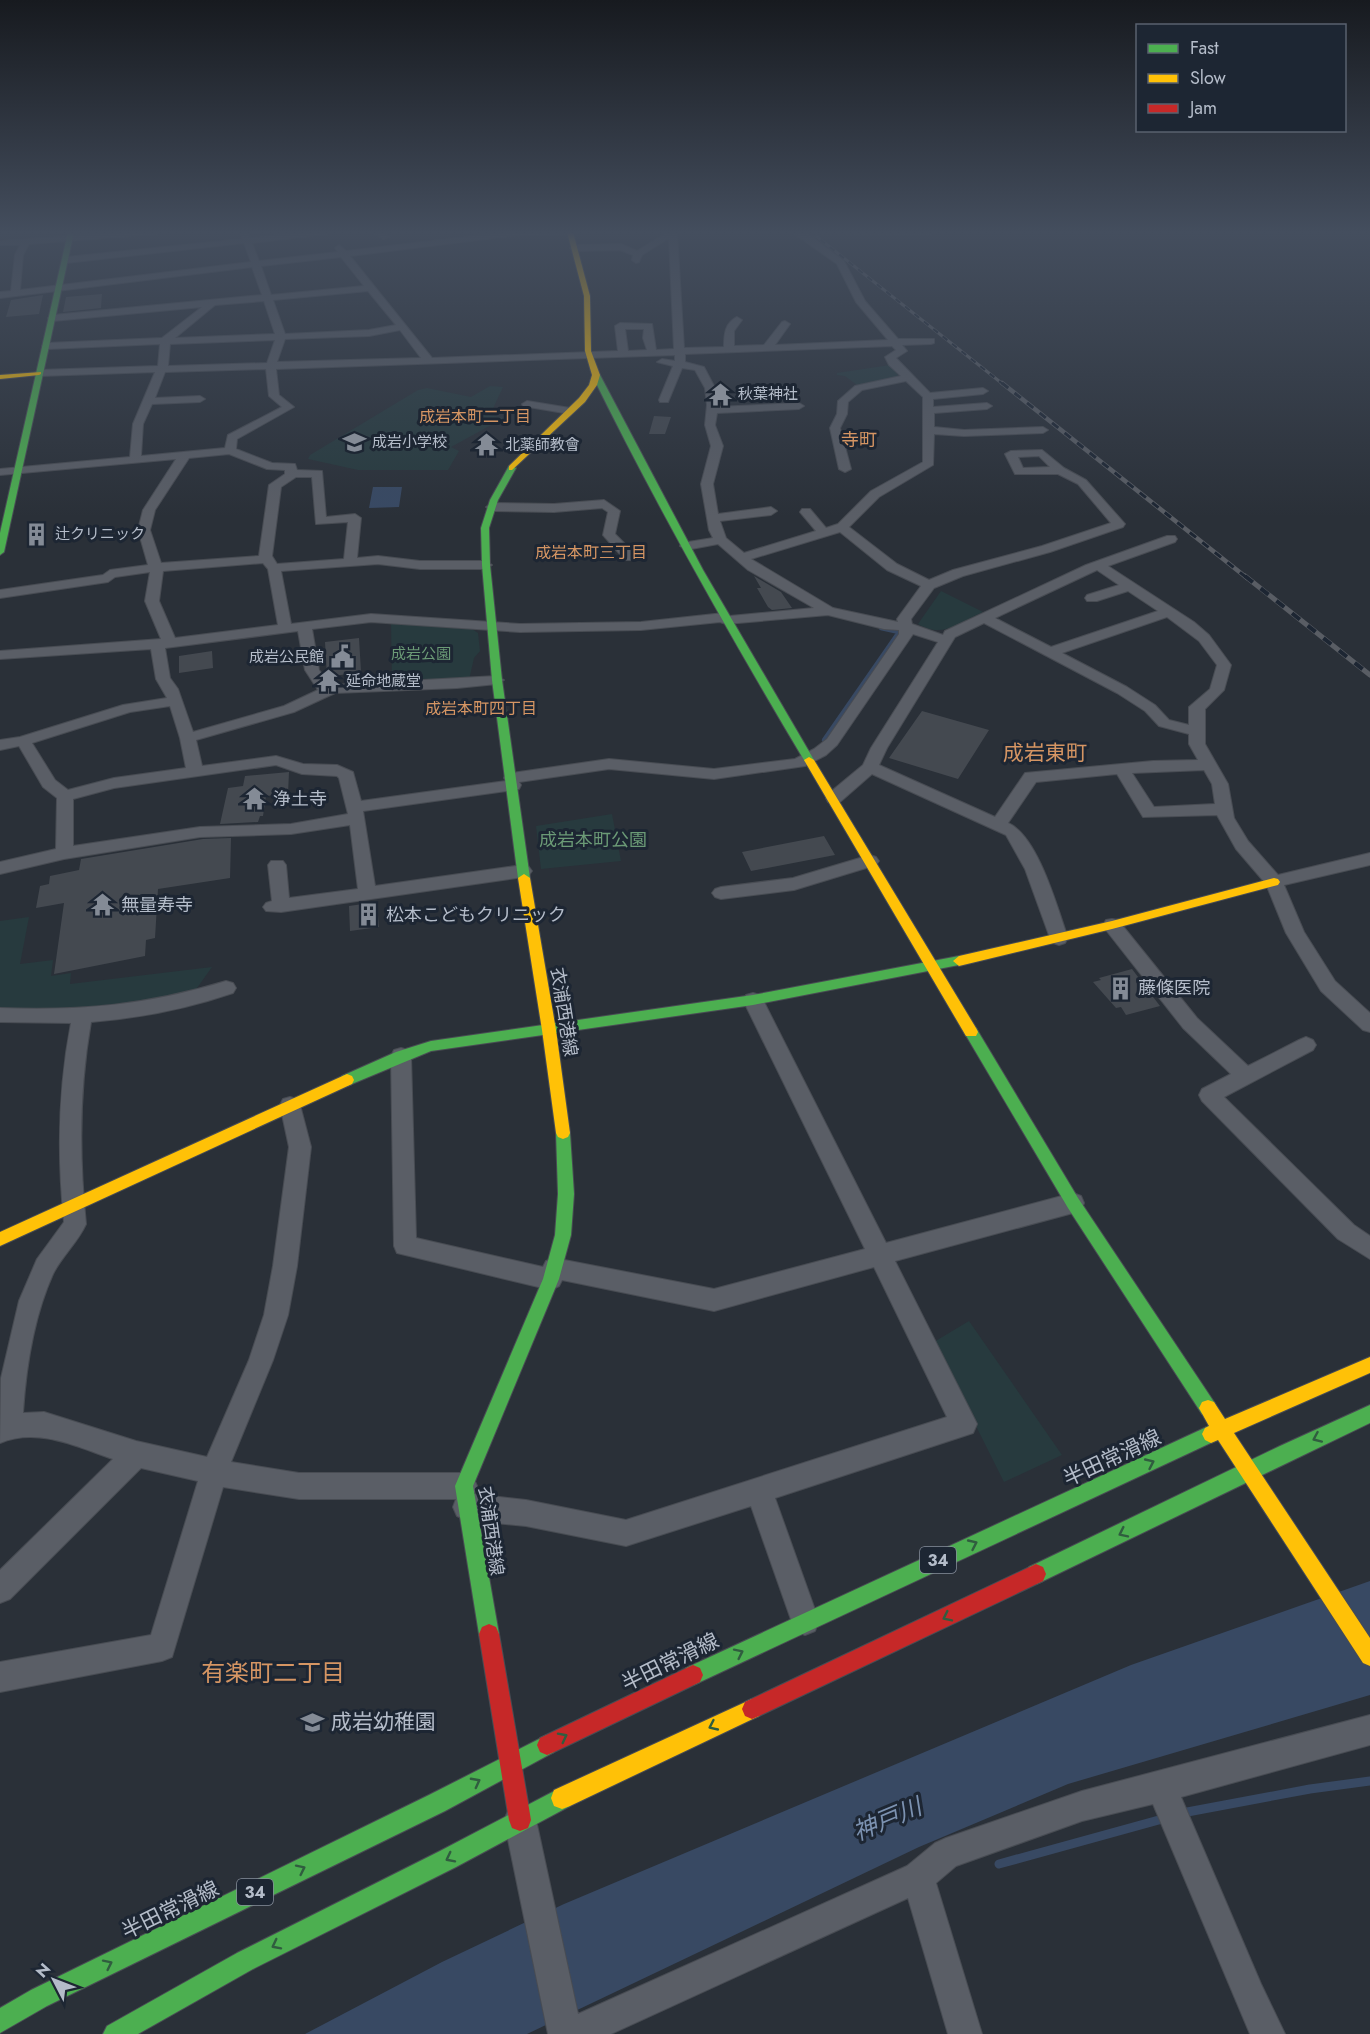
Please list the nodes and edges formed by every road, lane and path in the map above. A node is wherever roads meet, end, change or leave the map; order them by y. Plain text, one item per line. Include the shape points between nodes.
1 (51, 327) edge
2 (182, 327) edge
3 (278, 327) edge
4 (403, 327) joint
5 (589, 327) edge
6 (620, 327) edge
7 (650, 327) edge
8 (678, 327) edge
9 (732, 327) edge
10 (783, 327) edge
11 (883, 327) edge
12 (281, 336) junction
13 (165, 341) junction
14 (895, 341) junction
15 (931, 341) dead end
16 (46, 346) junction
17 (768, 347) junction
18 (729, 349) junction
19 (652, 352) junction
20 (623, 354) junction
21 (680, 357) junction
22 (590, 358) junction
23 (429, 361) junction
24 (271, 365) junction
25 (162, 368) junction
26 (39, 373) junction
27 (596, 375) junction
28 (0, 376) edge
29 (907, 378) junction
30 (982, 391) dead end
31 (586, 395) junction
32 (606, 395) junction
33 (928, 396) junction
34 (200, 399) dead end
35 (664, 400) dead end
36 (147, 401) junction
37 (527, 404) dead end
38 (798, 406) dead end
39 (987, 406) dead end
40 (711, 410) junction
41 (930, 410) junction
42 (570, 411) junction
43 (930, 430) junction
44 (1043, 430) dead end
45 (230, 451) junction
46 (185, 455) junction
47 (135, 460) junction
48 (845, 469) dead end
49 (1060, 470) dead end
50 (18, 471) junction
51 (0, 472) edge
52 (291, 474) junction
53 (492, 507) junction
54 (771, 510) dead end
55 (806, 512) dead end
56 (713, 518) junction
57 (842, 527) junction
58 (824, 533) junction
59 (1171, 539) dead end
60 (721, 540) junction
61 (686, 546) junction
62 (0, 552) edge
63 (630, 557) dead end
64 (740, 558) junction
65 (270, 563) junction
66 (350, 563) junction
67 (1098, 565) junction
68 (486, 566) junction
69 (156, 567) junction
70 (929, 585) junction
71 (1129, 586) junction
72 (0, 594) edge
73 (1092, 598) dead end
74 (828, 611) junction
75 (1167, 612) junction
76 (725, 618) junction
77 (984, 618) junction
78 (305, 625) junction
79 (492, 625) junction
80 (285, 627) junction
81 (906, 627) junction
82 (945, 640) junction
83 (163, 644) junction
84 (1049, 653) junction
85 (0, 655) edge
86 (497, 680) junction
87 (329, 691) junction
88 (175, 700) junction
89 (1197, 731) junction
90 (188, 738) junction
91 (23, 741) junction
92 (0, 745) edge
93 (810, 758) junction
94 (1209, 765) junction
95 (870, 767) junction
96 (1122, 770) junction
97 (195, 772) junction
98 (513, 782) junction
99 (65, 796) junction
100 (834, 798) junction
101 (1223, 809) junction
102 (356, 812) junction
103 (998, 824) junction
104 (64, 853) junction
105 (1370, 859) edge
106 (870, 861) junction
107 (277, 865) dead end
108 (0, 868) edge
109 (523, 871) junction
110 (1274, 882) junction
111 (367, 893) junction
112 (721, 893) dead end
113 (1112, 926) junction
114 (1059, 938) junction
115 (933, 967) junction
116 (226, 988) dead end
117 (753, 1000) junction
118 (0, 1015) edge
119 (82, 1016) junction
120 (1370, 1025) edge
121 (549, 1029) junction
122 (1306, 1045) dead end
123 (400, 1056) junction
124 (1246, 1076) junction
125 (290, 1105) junction
126 (1073, 1203) junction
127 (73, 1204) junction
128 (0, 1239) edge
129 (1370, 1250) edge
130 (881, 1257) junction
131 (552, 1274) junction
132 (1370, 1365) edge
133 (1370, 1414) edge
134 (5, 1428) edge
135 (1221, 1430) junction
136 (136, 1454) junction
137 (1248, 1471) junction
138 (214, 1472) junction
139 (759, 1491) junction
140 (465, 1496) junction
141 (0, 1589) edge
142 (805, 1621) junction
143 (1370, 1656) edge
144 (0, 1677) edge
145 (1370, 1730) edge
146 (511, 1764) junction
147 (1169, 1806) junction
148 (520, 1820) junction
149 (918, 1877) junction
150 (0, 2020) edge
151 (116, 2034) edge
152 (566, 2034) edge
153 (573, 2034) edge
154 (965, 2034) edge
155 (1268, 2034) edge

1 - 16 street
2 - 13 street
3 - 12 street
4 - 12 street via 369,333
4 - 23 street
5 - 22 street
6 - 20 street
7 - 19 street
8 - 21 street
9 - 18 street
10 - 17 street
11 - 14 street
12 - 13 street
12 - 24 street
13 - 16 street
13 - 25 street
14 - 15 street
14 - 17 street
14 - 29 street via 902,351 890,357
16 - 26 street
17 - 18 street
18 - 21 street
19 - 20 street
19 - 21 street
20 - 22 street
21 - 22 street
21 - 35 street
21 - 40 street via 699,367 710,388
22 - 23 street
22 - 27 street
23 - 24 street
24 - 25 street
24 - 45 street via 274,396 290,407 232,437
25 - 26 street
25 - 36 street
26 - 28 street
26 - 50 street
27 - 31 street, 衣浦西港線
27 - 32 street
29 - 33 street
29 - 48 street via 859,388 843,401 835,428
30 - 33 street
31 - 32 street
31 - 42 street, 衣浦西港線
32 - 61 street
33 - 41 street
34 - 36 street
36 - 47 street via 138,424
37 - 42 street
38 - 40 street
39 - 41 street
40 - 56 street via 710,425 717,446 707,484
41 - 43 street
42 - 53 street, 衣浦西港線 via 511,468
43 - 44 street
43 - 57 street via 929,463 875,494
45 - 46 street
45 - 52 street via 271,467 291,466
46 - 47 street
46 - 69 street via 147,515 146,542
47 - 50 street
49 - 70 street via 1082,482 1119,524
50 - 51 street
50 - 62 street
52 - 65 street via 275,485 268,528
52 - 66 street via 318,473 320,521 355,518
53 - 63 street via 604,504 614,511 609,535
53 - 68 street, 衣浦西港線 via 485,528
54 - 56 street
55 - 58 street
56 - 60 street
57 - 58 street
57 - 70 street via 892,567
58 - 64 street
59 - 67 street
60 - 61 street
60 - 64 street
61 - 76 street
64 - 74 street
65 - 66 street
65 - 69 street
65 - 80 street
66 - 68 street via 378,560
67 - 71 street
67 - 77 street
68 - 79 street, 衣浦西港線
69 - 72 street via 71,585
69 - 83 street via 152,600
70 - 81 street via 904,619
71 - 73 street
71 - 75 street
74 - 76 street
74 - 81 street
75 - 84 street
75 - 89 street via 1204,638 1224,665 1222,686 1197,707
76 - 79 street via 641,626
76 - 93 street
77 - 82 street via 958,629
77 - 84 street
78 - 79 street via 371,618
78 - 80 street
78 - 87 street via 310,669
79 - 86 street, 衣浦西港線
80 - 83 street
81 - 82 street
81 - 93 street via 906,634 832,741
82 - 95 street
83 - 85 street
83 - 88 street via 163,679
84 - 89 street via 1122,690 1150,708 1164,723
86 - 87 street
86 - 98 street, 衣浦西港線
87 - 90 street via 289,709
88 - 90 street
88 - 91 street via 128,708
89 - 94 street via 1197,744
90 - 97 street
91 - 92 street
91 - 99 street via 49,783
93 - 98 street via 799,763 714,774 609,764
93 - 100 street
94 - 96 street
94 - 101 street via 1220,784
95 - 100 street
95 - 103 street
96 - 101 street via 1149,813
96 - 103 street via 1031,777
97 - 99 street via 114,783
97 - 102 street via 281,760 305,769 337,770 347,776
98 - 102 street
98 - 109 street, 衣浦西港線
99 - 104 street
100 - 106 street
101 - 110 street via 1242,845
102 - 104 street via 291,829 200,832
102 - 111 street
103 - 114 street via 1012,831 1026,850
104 - 108 street
105 - 110 street
106 - 112 street via 794,884
106 - 115 street
107 - 111 street via 277,907
109 - 111 street
109 - 121 street, 衣浦西港線
110 - 113 street
110 - 120 street via 1311,962 1328,986
113 - 114 street
113 - 124 street via 1190,1023
114 - 115 street
115 - 117 street
115 - 126 street
116 - 119 street via 194,1000
117 - 121 street
117 - 130 street
118 - 119 street
119 - 127 street via 72,1070 69,1166
121 - 123 street via 431,1046
121 - 131 street, 衣浦西港線 via 565,1152 566,1194 563,1235
122 - 124 street
123 - 125 street
123 - 131 street via 405,1246
124 - 129 street via 1209,1095 1346,1232
125 - 127 street
125 - 138 street via 300,1147 276,1315
126 - 130 street
126 - 135 street
127 - 128 street
127 - 134 street via 75,1224 45,1266 31,1301
130 - 131 street via 714,1300
130 - 139 street via 964,1424
131 - 140 street, 衣浦西港線
132 - 135 street, 半田常滑線 / 34
133 -> 137 street
134 - 136 street via 44,1424
135 - 137 street
142 -> 135 street, 半田常滑線 / 34
136 - 138 street
136 - 141 street
137 - 143 street
137 -> 148 street via 843,1667 592,1782
138 - 140 street via 299,1486
138 - 144 street via 162,1647
139 - 140 street via 626,1533 586,1527
139 - 142 street
140 - 146 street, 衣浦西港線
146 -> 142 street, 半田常滑線 / 34
145 - 147 street
146 - 148 street, 衣浦西港線
150 -> 146 street, 半田常滑線 / 34
147 - 149 street via 1082,1806 946,1854
147 - 155 street
148 -> 151 street via 245,1961
148 - 152 street
149 - 153 street
149 - 154 street

